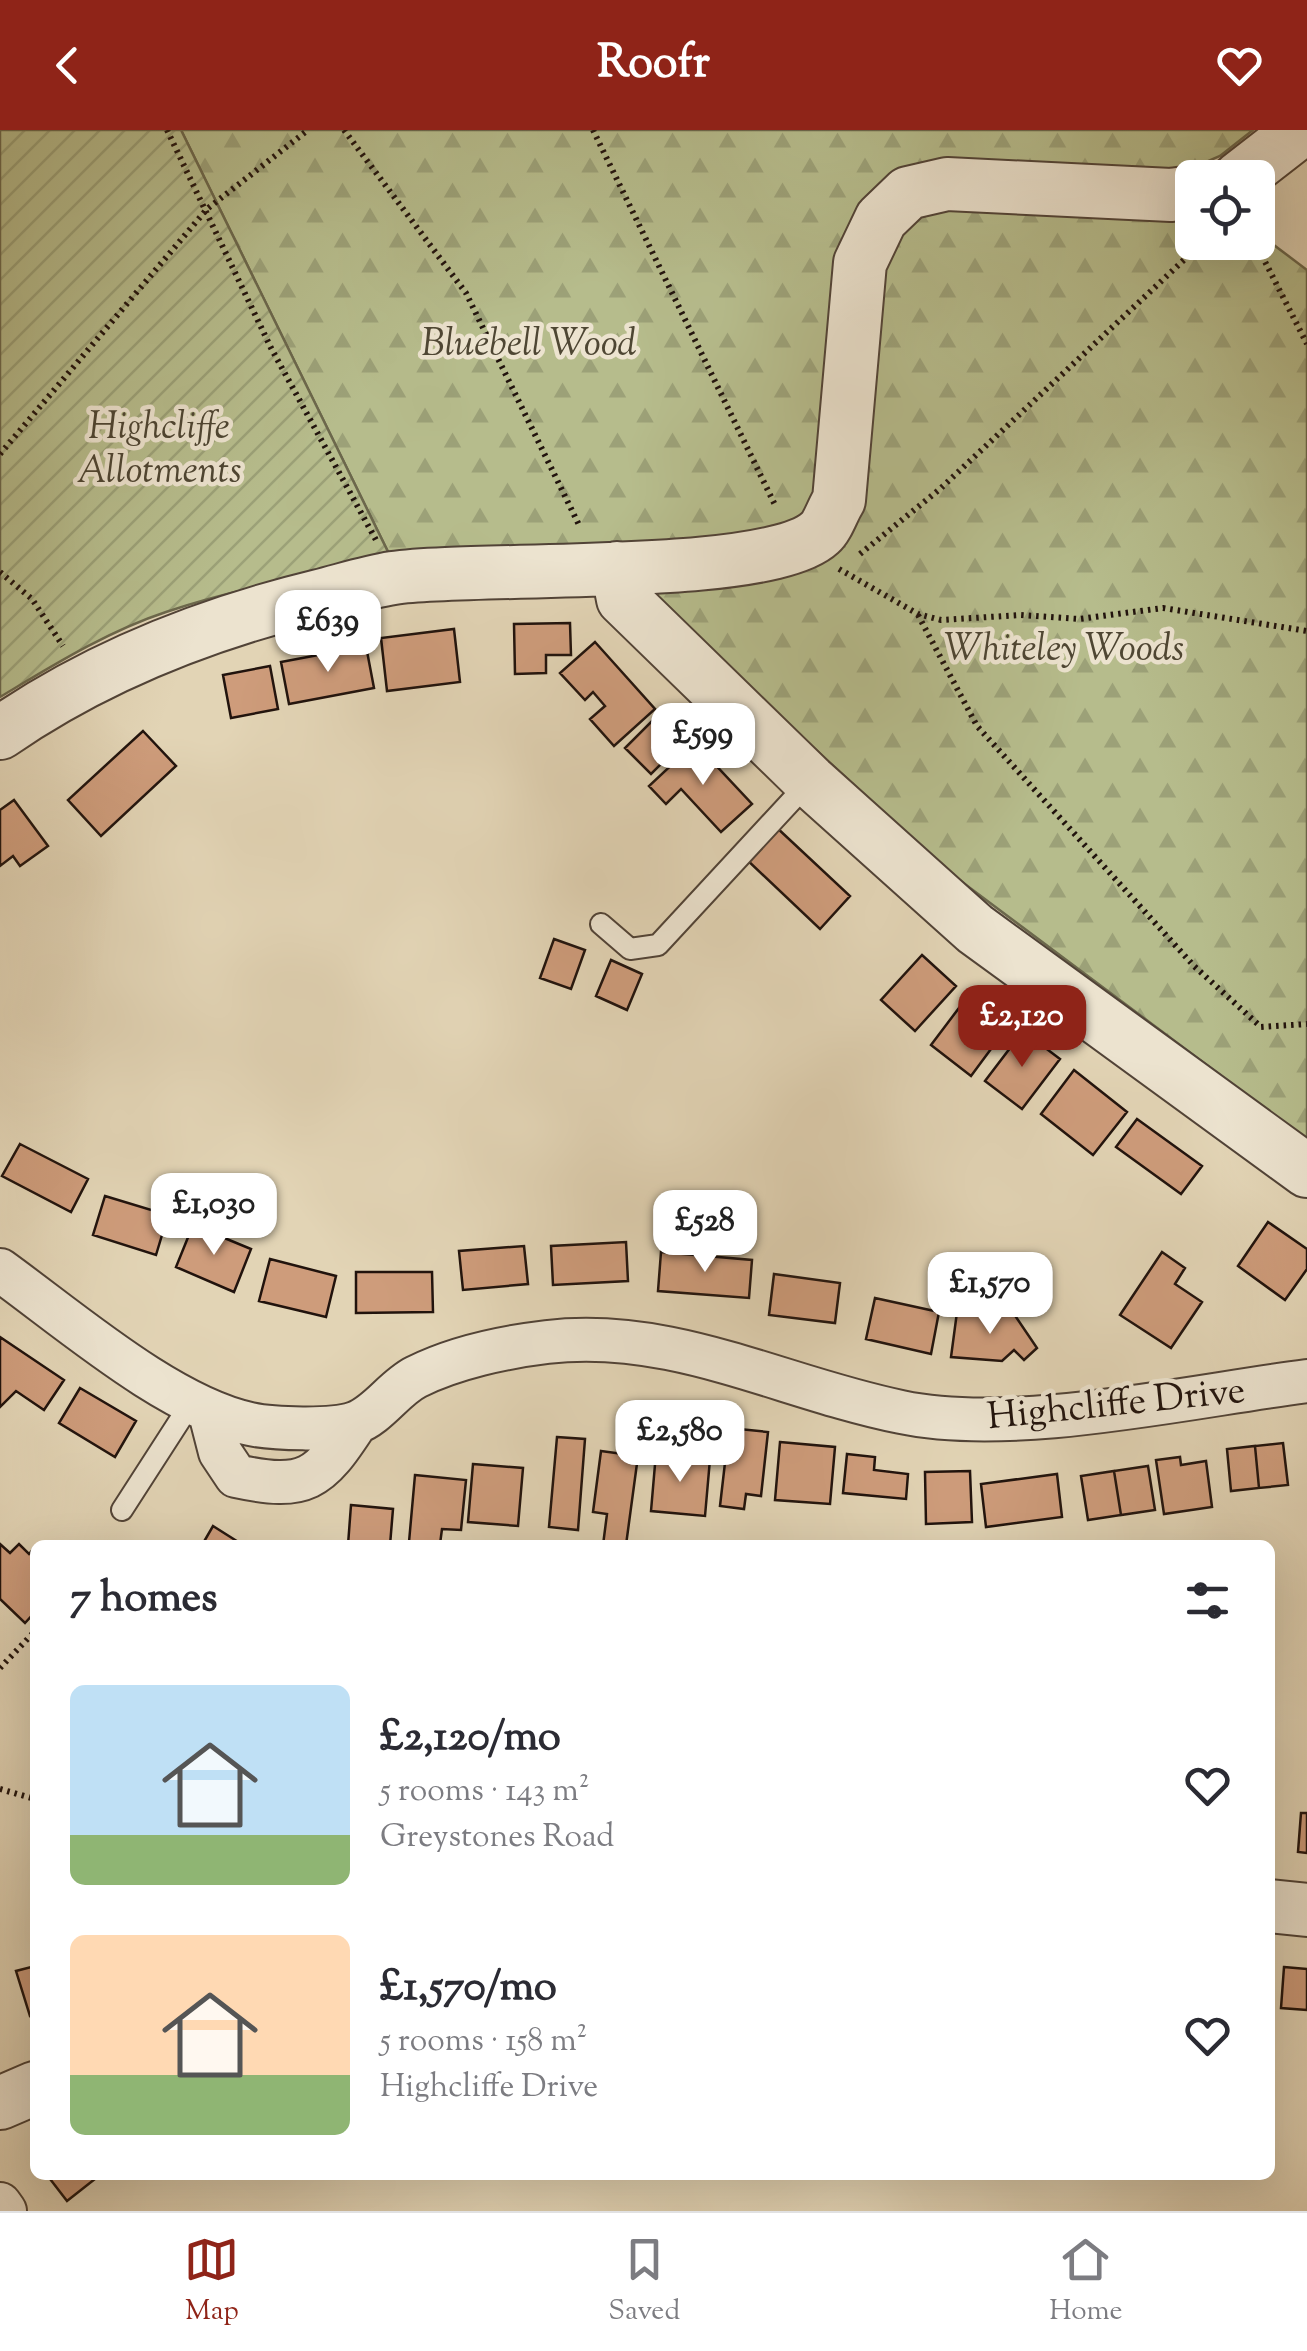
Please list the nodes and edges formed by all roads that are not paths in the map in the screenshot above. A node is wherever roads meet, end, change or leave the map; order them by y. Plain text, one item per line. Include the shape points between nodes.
1 (1301, 130) edge
2 (1262, 160) edge
3 (1175, 191) edge
4 (605, 568) junction
5 (0, 733) edge
6 (810, 780) junction
7 (600, 924) dead end
8 (1307, 1172) edge
9 (0, 1270) edge
10 (1307, 1381) edge
11 (201, 1408) junction
12 (356, 1423) junction
13 (122, 1510) dead end
14 (1275, 1907) edge
15 (1307, 1910) edge
16 (30, 2090) edge
17 (0, 2103) edge
18 (0, 2204) edge
19 (5, 2211) edge

1 - 2 street
3 - 4 street via 947,184 908,193 881,219 860,263 838,500 821,533 819,563 783,552
4 - 5 street via 394,578 256,612 152,648
4 - 6 street via 623,599
6 - 7 lane via 658,945 630,949
6 - 8 street via 976,930
9 - 11 street
10 - 12 street, Highcliffe Drive via 1031,1418 961,1418 902,1413 686,1350 620,1340 547,1342 414,1378
11 - 12 street via 280,1427
11 - 12 street, Highcliffe Drive via 236,1476 275,1484 313,1478 332,1462
11 - 13 lane
14 - 15 street
16 - 17 street
18 - 19 street

